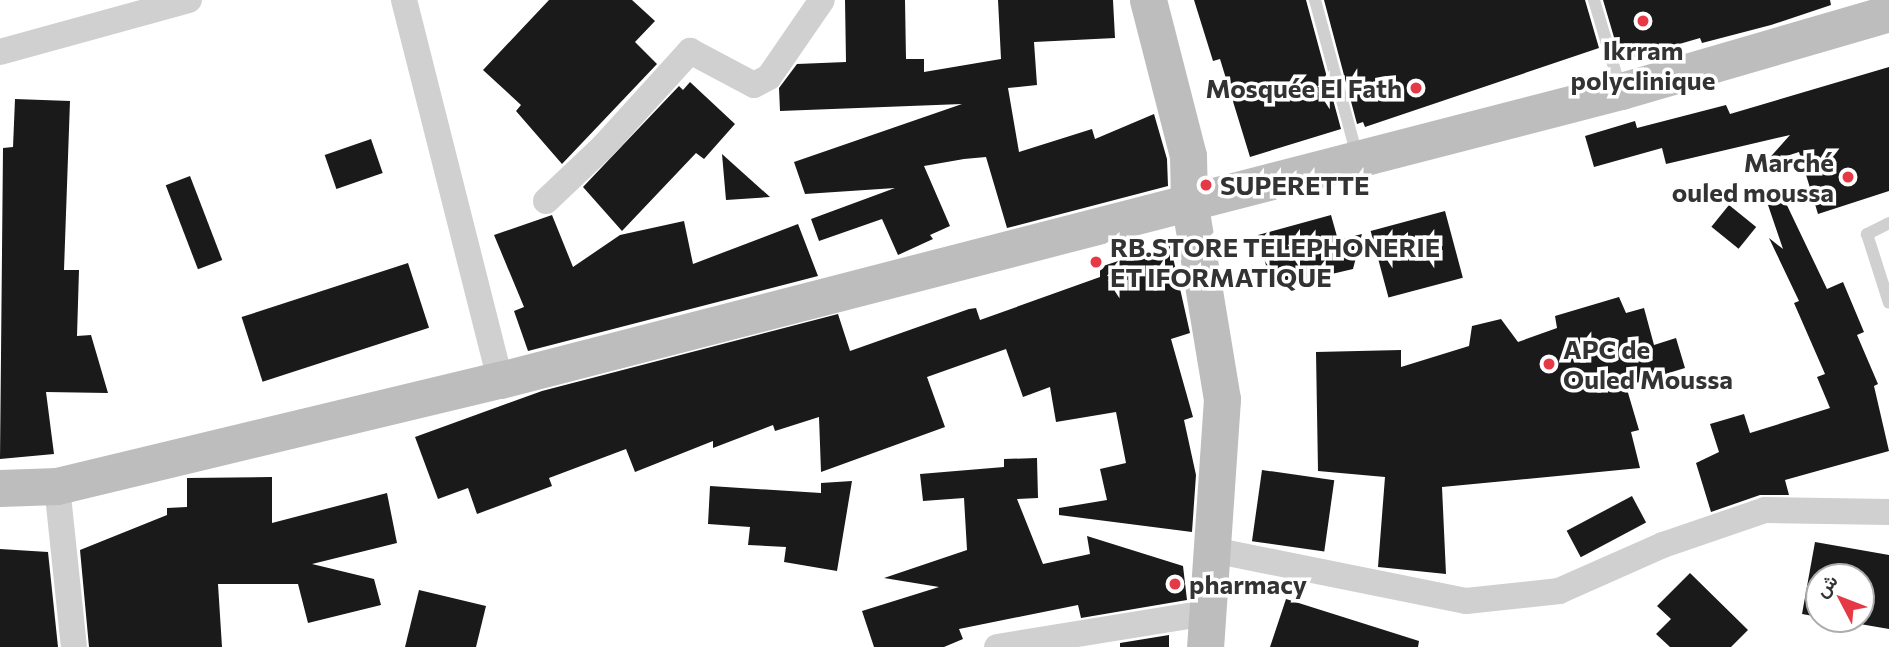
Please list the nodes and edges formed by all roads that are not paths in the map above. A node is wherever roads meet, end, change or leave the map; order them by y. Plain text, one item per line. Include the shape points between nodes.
1 (189, 0) edge
2 (404, 0) edge
3 (822, 0) edge
4 (1148, 0) edge
5 (1315, 0) edge
6 (1594, 0) edge
7 (1889, 13) edge
8 (0, 52) edge
9 (1621, 91) junction
10 (1358, 160) junction
11 (1189, 200) junction
12 (546, 201) dead end
13 (1889, 223) edge
14 (1889, 303) edge
15 (500, 380) junction
16 (57, 486) junction
17 (0, 488) edge
18 (1889, 512) edge
19 (1213, 550) junction
20 (1206, 630) edge
21 (74, 647) edge
22 (997, 647) edge

1 - 8 street
2 - 15 street
3 - 12 street via 769,77 754,85 690,51 603,147
4 - 11 main road via 1188,156
5 - 10 lane
6 - 9 lane
7 - 9 main road
9 - 10 main road
10 - 11 main road
11 - 15 main road
11 - 19 main road via 1222,399
13 - 14 lane via 1867,234
15 - 16 main road
16 - 17 main road
16 - 21 street
18 - 19 street via 1765,510 1664,545 1559,590 1466,601
19 - 20 main road
20 - 22 street

